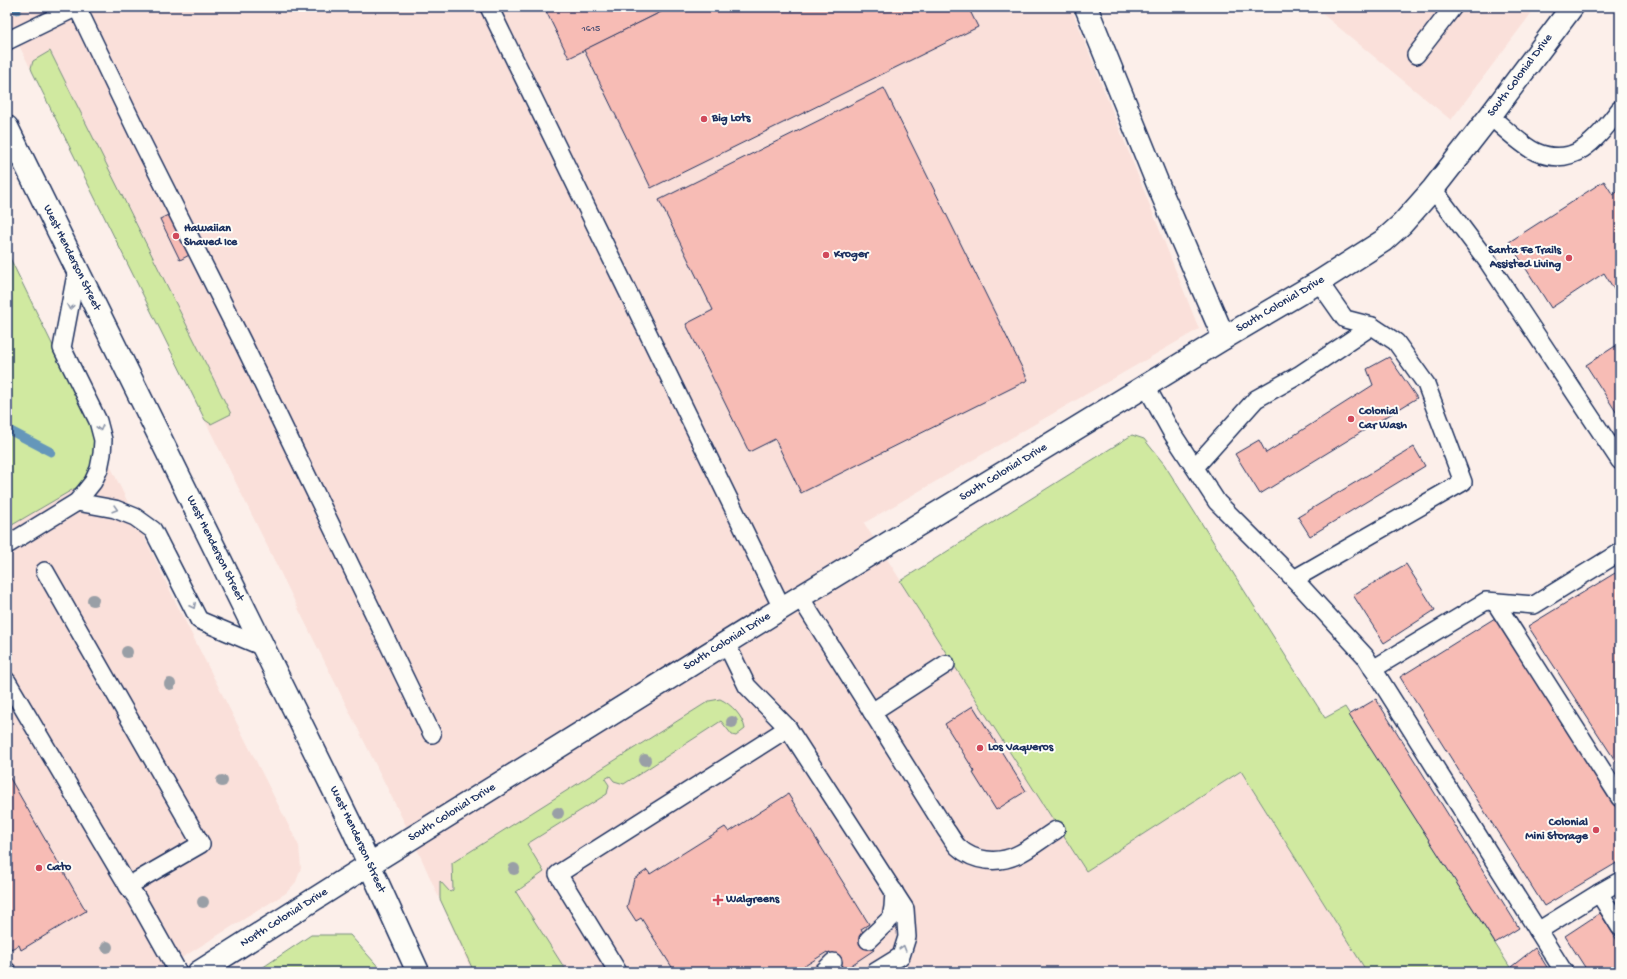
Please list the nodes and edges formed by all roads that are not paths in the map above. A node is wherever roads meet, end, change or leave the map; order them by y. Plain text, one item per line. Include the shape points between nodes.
1 (77, 7) edge
2 (489, 7) edge
3 (1086, 7) edge
4 (1453, 7) edge
5 (1566, 9) edge
6 (7, 41) edge
7 (1416, 55) dead end
8 (1620, 109) edge
9 (1490, 116) junction
10 (7, 127) edge
11 (1433, 189) junction
12 (77, 269) junction
13 (1319, 282) junction
14 (1372, 326) junction
15 (1224, 338) junction
16 (1146, 386) junction
17 (1620, 461) edge
18 (1195, 467) junction
19 (77, 502) junction
20 (7, 545) edge
21 (1620, 552) edge
22 (44, 571) dead end
23 (1294, 579) junction
24 (1496, 602) junction
25 (791, 603) junction
26 (726, 643) junction
27 (263, 647) junction
28 (946, 664) dead end
29 (1373, 670) junction
30 (7, 681) edge
31 (872, 712) junction
32 (788, 728) junction
33 (432, 734) dead end
34 (1620, 798) edge
35 (1056, 830) dead end
36 (370, 864) junction
37 (1620, 881) edge
38 (128, 886) junction
39 (894, 891) junction
40 (1599, 893) junction
41 (1620, 927) edge
42 (1538, 931) junction
43 (868, 940) dead end
44 (178, 972) edge
45 (199, 972) edge
46 (418, 972) edge
47 (618, 972) edge
48 (875, 972) edge
49 (1564, 972) edge

1 - 6 lane
1 - 33 lane
2 - 25 lane
3 - 15 street
4 - 7 lane
5 - 9 street, South Colonial Drive
8 - 9 lane via 1586,147 1577,153 1558,157 1535,152
9 - 11 street, South Colonial Drive
10 - 12 street, West Henderson Street
11 - 13 street, South Colonial Drive via 1402,224 1382,241
11 - 17 lane via 1488,262
12 -> 19 lane via 62,348 98,421 103,440 99,469 93,482
12 - 27 street, West Henderson Street
13 - 14 lane via 1345,320
13 - 15 street, South Colonial Drive
14 - 18 lane via 1256,400
14 - 23 lane via 1396,342 1426,384 1463,482
15 - 16 street, South Colonial Drive
16 - 18 lane via 1172,433
16 - 25 street, South Colonial Drive
18 - 23 lane via 1217,502
19 - 20 lane
19 -> 27 lane via 115,509 136,517 153,530 199,620
21 - 24 lane via 1534,605
22 - 38 lane via 201,844
23 - 29 lane via 1365,656
24 - 29 lane via 1486,601
24 - 34 lane
25 - 26 street, South Colonial Drive
25 - 31 lane
26 - 32 lane via 747,686
26 - 36 street, South Colonial Drive
27 - 36 street, West Henderson Street
28 - 31 lane
29 - 42 lane
30 - 38 lane
31 - 35 lane via 946,830 958,847 970,856 983,860 1000,860 1017,855
32 - 39 lane
32 - 47 lane via 558,874
36 - 45 street, North Colonial Drive
36 - 46 street, West Henderson Street
37 - 40 lane
38 - 44 lane
39 - 43 lane via 890,918
48 -> 39 lane via 900,956 907,937 905,909
40 - 41 lane
40 - 42 lane
42 - 49 lane

